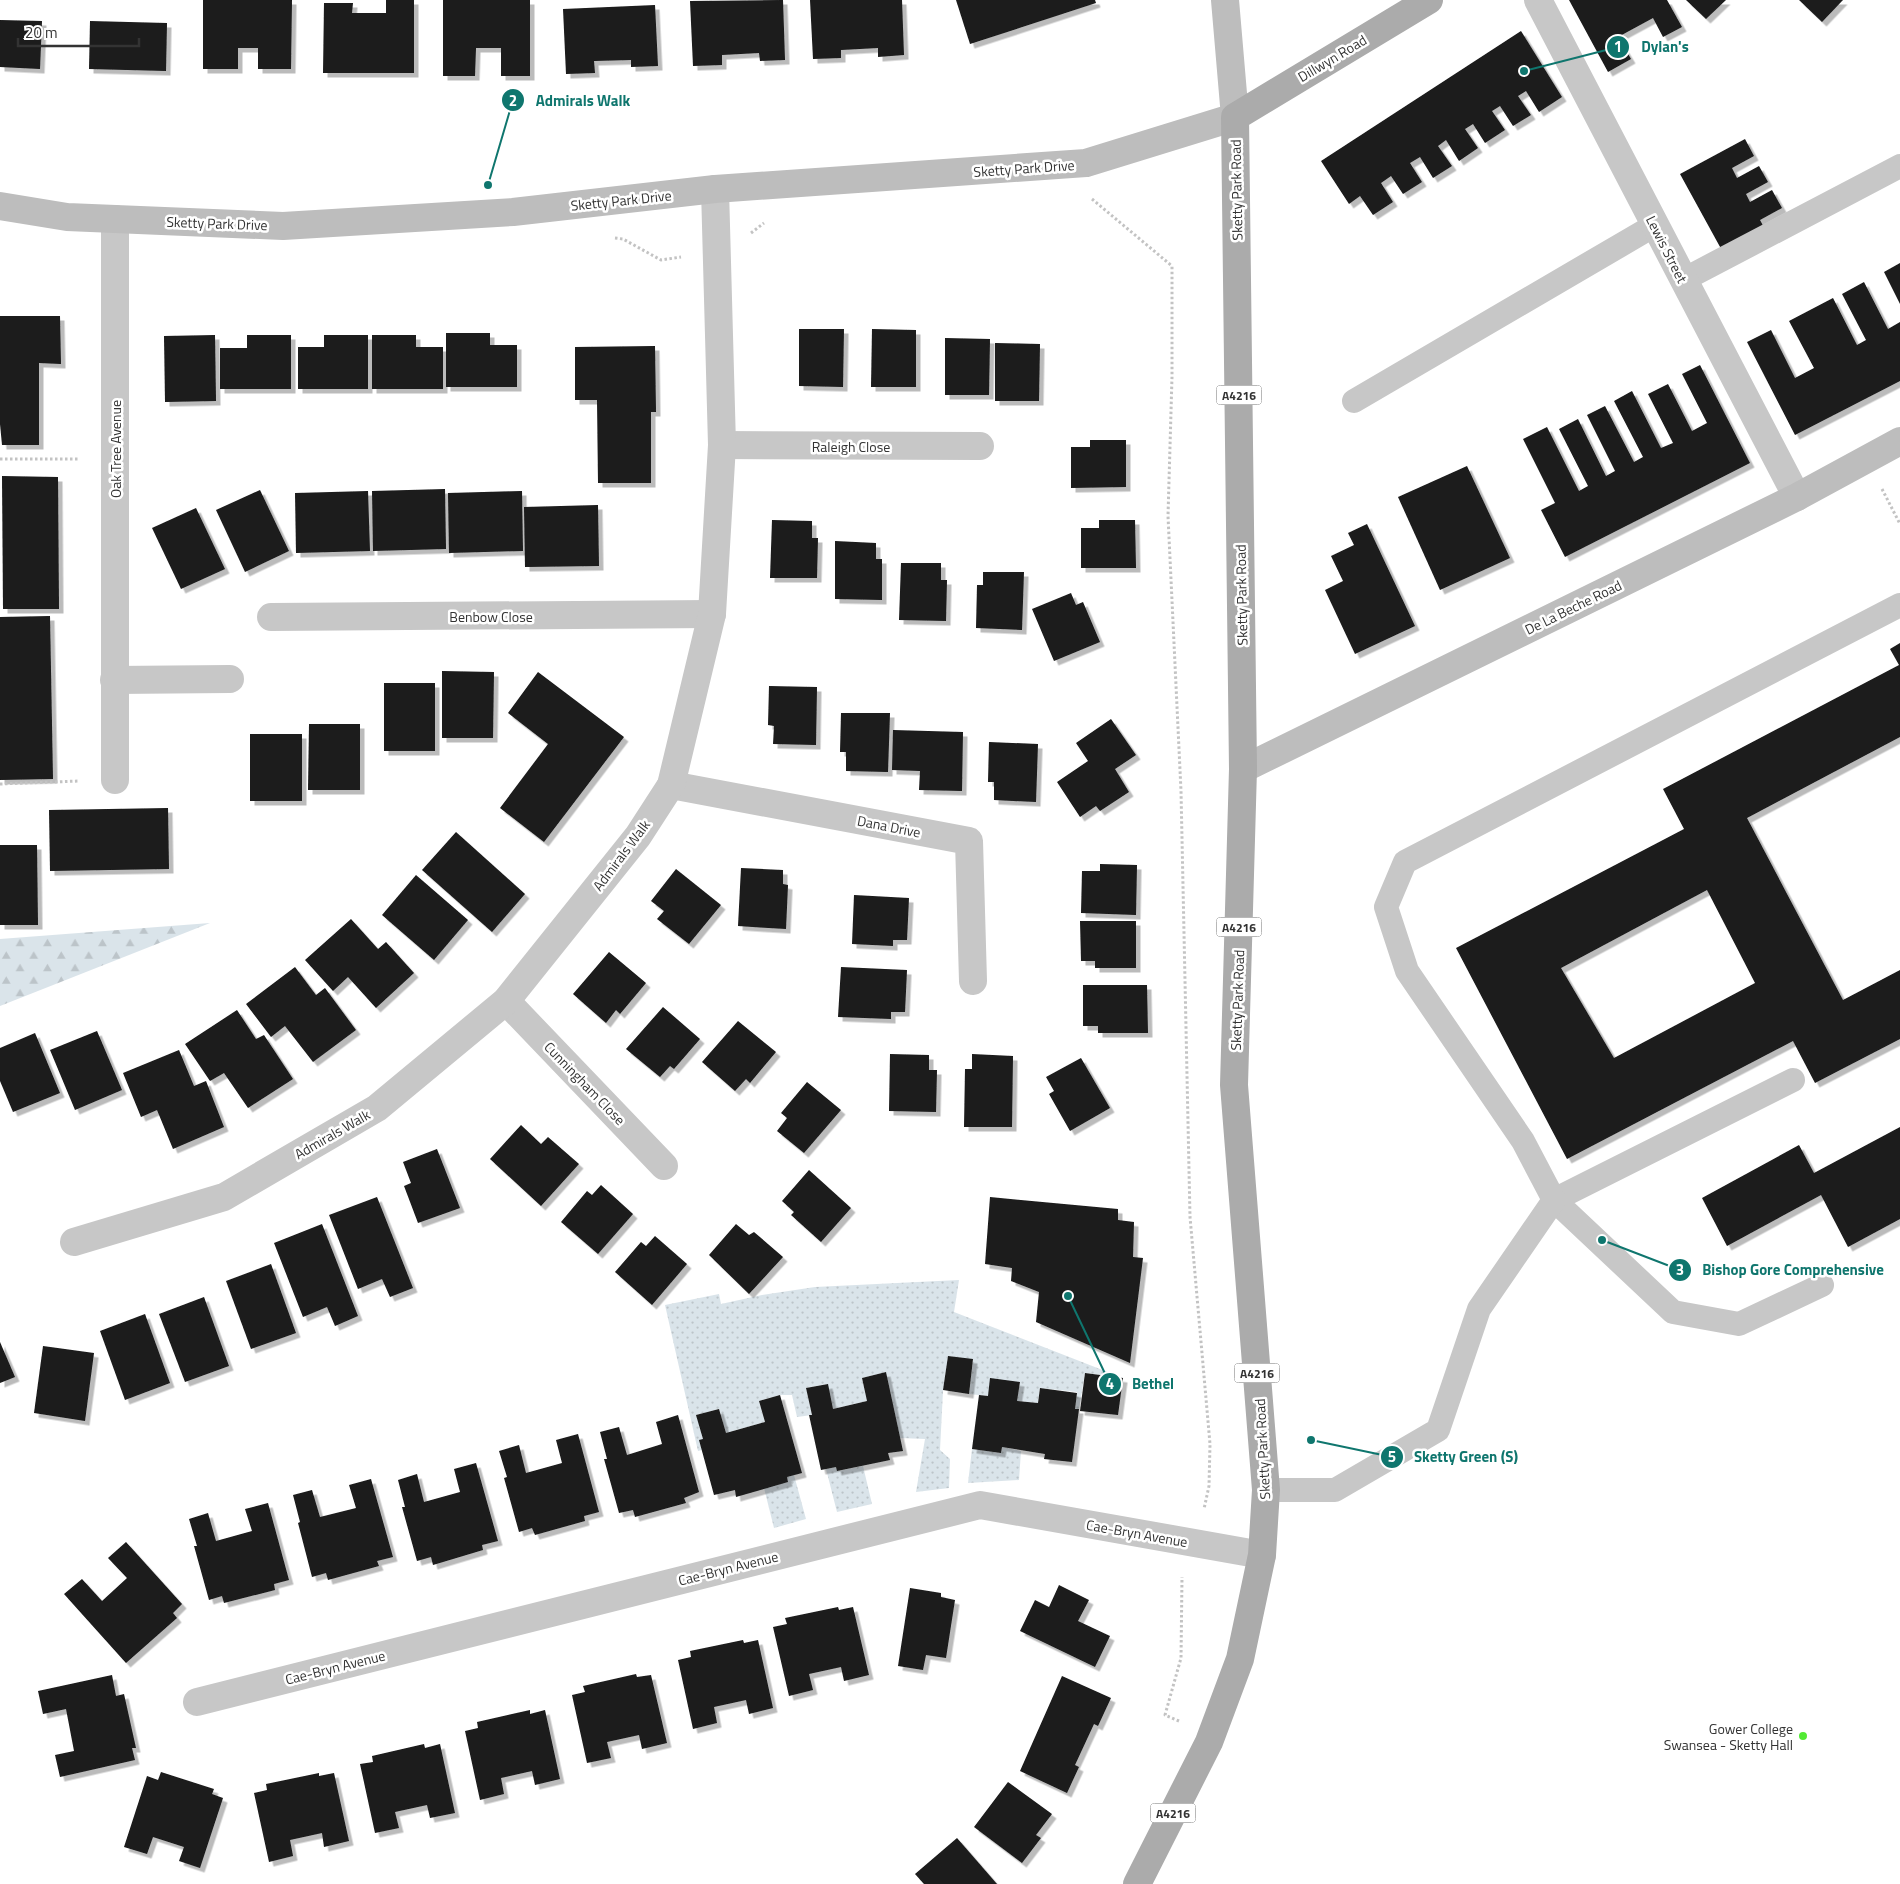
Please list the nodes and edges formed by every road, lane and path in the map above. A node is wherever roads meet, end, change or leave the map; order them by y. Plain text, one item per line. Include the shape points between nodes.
1 (1225, 0) edge
2 (1429, 0) edge
3 (1538, 0) edge
4 (1235, 117) junction
5 (1900, 166) edge
6 (715, 189) junction
7 (1086, 194) dead end
8 (0, 206) edge
9 (115, 219) junction
10 (764, 222) dead end
11 (1655, 225) junction
12 (613, 238) dead end
13 (716, 251) junction
14 (1683, 280) junction
15 (1354, 401) dead end
16 (1900, 441) edge
17 (722, 445) junction
18 (980, 446) dead end
19 (0, 459) edge
20 (115, 460) junction
21 (1797, 497) junction
22 (1900, 605) edge
23 (712, 614) junction
24 (271, 617) dead end
25 (230, 679) dead end
26 (114, 680) junction
27 (1243, 769) junction
28 (115, 780) joint
29 (0, 784) edge
30 (671, 785) junction
31 (973, 981) dead end
32 (506, 1001) junction
33 (1793, 1080) dead end
34 (664, 1166) dead end
35 (1554, 1200) junction
36 (74, 1242) dead end
37 (1822, 1284) dead end
38 (1266, 1490) junction
39 (1184, 1541) junction
40 (1262, 1555) junction
41 (197, 1702) dead end
42 (1212, 1736) junction
43 (1137, 1884) edge

1 - 4 street, Sketty Park Road
2 - 4 main road, Dillwyn Road
3 - 11 street, Lewis Street
4 - 6 street, Sketty Park Drive via 1086,163
4 - 27 main road, Sketty Park Road / A4216
5 - 14 lane
6 - 9 street, Sketty Park Drive via 513,212 283,226
6 - 13 street, Admirals Walk
7 - 39 path via 1172,266 1168,516 1180,791 1190,1217 1210,1444 1209,1486 1204,1508
8 - 9 street, Sketty Park Drive
9 - 20 street, Oak Tree Avenue
10 - 13 path via 738,245
11 - 14 street, Lewis Street
11 - 15 lane
12 - 13 path via 623,239 662,260
13 - 17 street, Admirals Walk
14 - 21 street, Lewis Street
16 - 21 street, De La Beche Road
17 - 18 street, Raleigh Close
17 - 23 street, Admirals Walk
19 - 20 path
20 - 26 street, Oak Tree Avenue
21 - 27 street, De La Beche Road
22 - 35 lane via 1405,862 1386,907 1407,971 1523,1141
23 - 24 street, Benbow Close
23 - 30 street, Admirals Walk
25 - 26 street
26 - 28 street, Oak Tree Avenue
27 - 38 main road, Sketty Park Road / A4216 via 1234,1085
28 - 29 path
30 - 31 street, Dana Drive via 969,841
30 - 32 street, Admirals Walk via 638,836
32 - 34 street, Cunningham Close
32 - 36 street, Admirals Walk via 377,1108 224,1197
33 - 35 lane
35 - 37 lane via 1673,1312 1740,1324
35 - 38 lane via 1479,1309 1438,1430 1335,1490
38 - 40 main road, Sketty Park Road / A4216
39 - 40 street, Cae-Bryn Avenue
39 - 41 street, Cae-Bryn Avenue via 980,1505
39 - 42 path via 1180,1658 1164,1715
40 - 42 main road, Sketty Park Road / A4216 via 1240,1659
42 - 43 main road, Sketty Park Road / A4216

